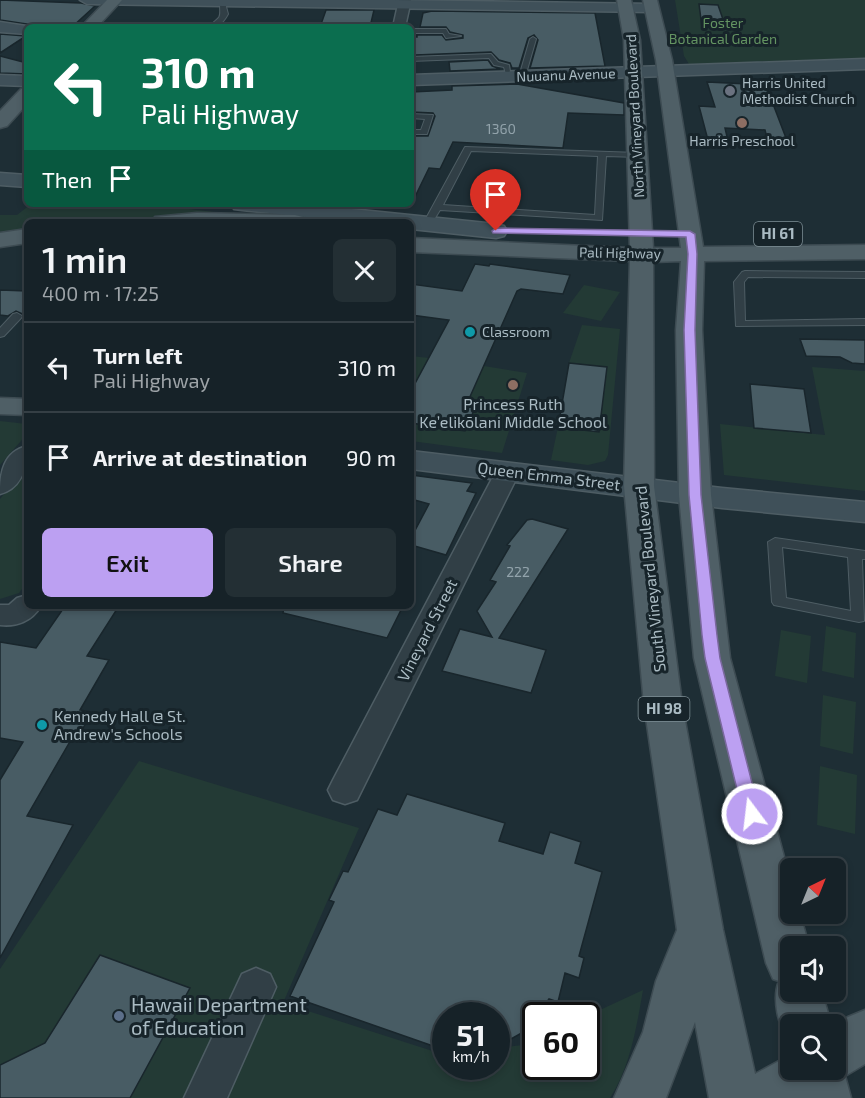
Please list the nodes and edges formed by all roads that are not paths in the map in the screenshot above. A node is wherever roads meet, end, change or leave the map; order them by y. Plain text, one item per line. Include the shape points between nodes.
1 (87, 0) edge
2 (115, 1) edge
3 (405, 2) edge
4 (222, 3) junction
5 (530, 3) edge
6 (311, 4) edge
7 (547, 4) edge
8 (624, 4) edge
9 (650, 4) edge
10 (92, 24) edge
11 (216, 24) edge
12 (400, 24) edge
13 (0, 27) edge
14 (24, 29) edge
15 (414, 31) edge
16 (506, 34) dead end
17 (458, 36) dead end
18 (533, 39) dead end
19 (507, 43) dead end
20 (414, 59) edge
21 (865, 64) edge
22 (664, 71) junction
23 (634, 73) junction
24 (517, 77) junction
25 (0, 80) edge
26 (414, 80) edge
27 (24, 81) edge
28 (24, 96) edge
29 (24, 106) edge
30 (414, 116) edge
31 (1, 121) edge
32 (414, 132) edge
33 (602, 153) junction
34 (638, 154) junction
35 (0, 178) edge
36 (24, 181) edge
37 (262, 207) edge
38 (294, 212) edge
39 (270, 219) edge
40 (409, 219) edge
41 (425, 220) edge
42 (865, 233) edge
43 (24, 236) edge
44 (654, 238) junction
45 (0, 240) edge
46 (414, 245) edge
47 (24, 249) edge
48 (0, 252) edge
49 (865, 252) edge
50 (865, 275) edge
51 (16, 316) dead end
52 (865, 322) edge
53 (0, 334) edge
54 (24, 457) edge
55 (414, 460) edge
56 (508, 471) junction
57 (0, 486) edge
58 (639, 486) junction
59 (695, 495) junction
60 (865, 512) edge
61 (860, 554) edge
62 (24, 608) edge
63 (0, 615) edge
64 (345, 790) dead end
65 (700, 930) junction
66 (783, 936) edge
67 (256, 987) dead end
68 (865, 1034) edge
69 (846, 1048) edge
70 (797, 1080) edge
71 (819, 1080) edge
72 (205, 1098) edge
73 (640, 1098) edge
74 (735, 1098) edge
75 (764, 1098) edge
76 (825, 1098) edge

1 - 2 street
2 - 4 street
2 - 10 main road
3 - 5 street
3 - 6 street
3 - 12 street
4 - 6 street
4 - 11 lane via 225,14
5 - 7 street
7 - 8 street
8 - 9 street
8 - 23 main road, North Vineyard Boulevard / HI 98 via 631,31
9 - 22 main road, North Vineyard Boulevard / HI 98
13 - 14 street
15 - 17 lane via 446,31 446,36
16 - 19 lane
18 - 24 lane
20 - 24 lane via 491,56 496,64 507,66
21 - 22 street, Nuuanu Avenue
22 - 23 street, Nuuanu Avenue
22 - 44 main road, North Vineyard Boulevard / HI 98
23 - 24 street, Nuuanu Avenue
23 - 34 main road, North Vineyard Boulevard / HI 98
24 - 26 street, Nuuanu Avenue
25 - 27 street
28 - 31 main road
29 - 31 street
30 - 32 lane via 430,117 424,132
33 - 34 lane
33 - 41 lane via 468,149
33 - 41 lane via 599,218
34 - 44 main road, North Vineyard Boulevard / HI 98
35 - 36 street
37 - 38 street
38 - 39 main road
38 - 40 street
41 - 44 main road, Pali Highway via 496,231
42 - 44 main road, Pali Highway / HI 61
43 - 45 main road
44 - 46 main road, Pali Highway
44 - 49 main road, Pali Highway / HI 61
44 - 58 main road, South Vineyard Boulevard / HI 98
44 - 59 main road, HI 98 via 689,330
47 - 48 main road
50 - 52 lane via 745,274 739,282 740,324
51 - 53 lane
54 - 57 street
55 - 56 street, Queen Emma Street
56 - 58 street, Queen Emma Street
56 - 64 street, Vineyard Street
58 - 59 street, Queen Emma Street
58 - 65 main road, South Vineyard Boulevard / HI 98 via 663,704
59 - 60 street, Queen Emma Street
59 - 66 main road, HI 98 via 712,658
61 - 61 lane via 859,617 779,603 775,542
62 - 63 street via 8,617
65 - 73 main road via 680,981 668,1034
65 - 74 main road, South Vineyard Boulevard / HI 98
67 - 72 street
68 - 69 main road
70 - 75 main road
71 - 76 main road

